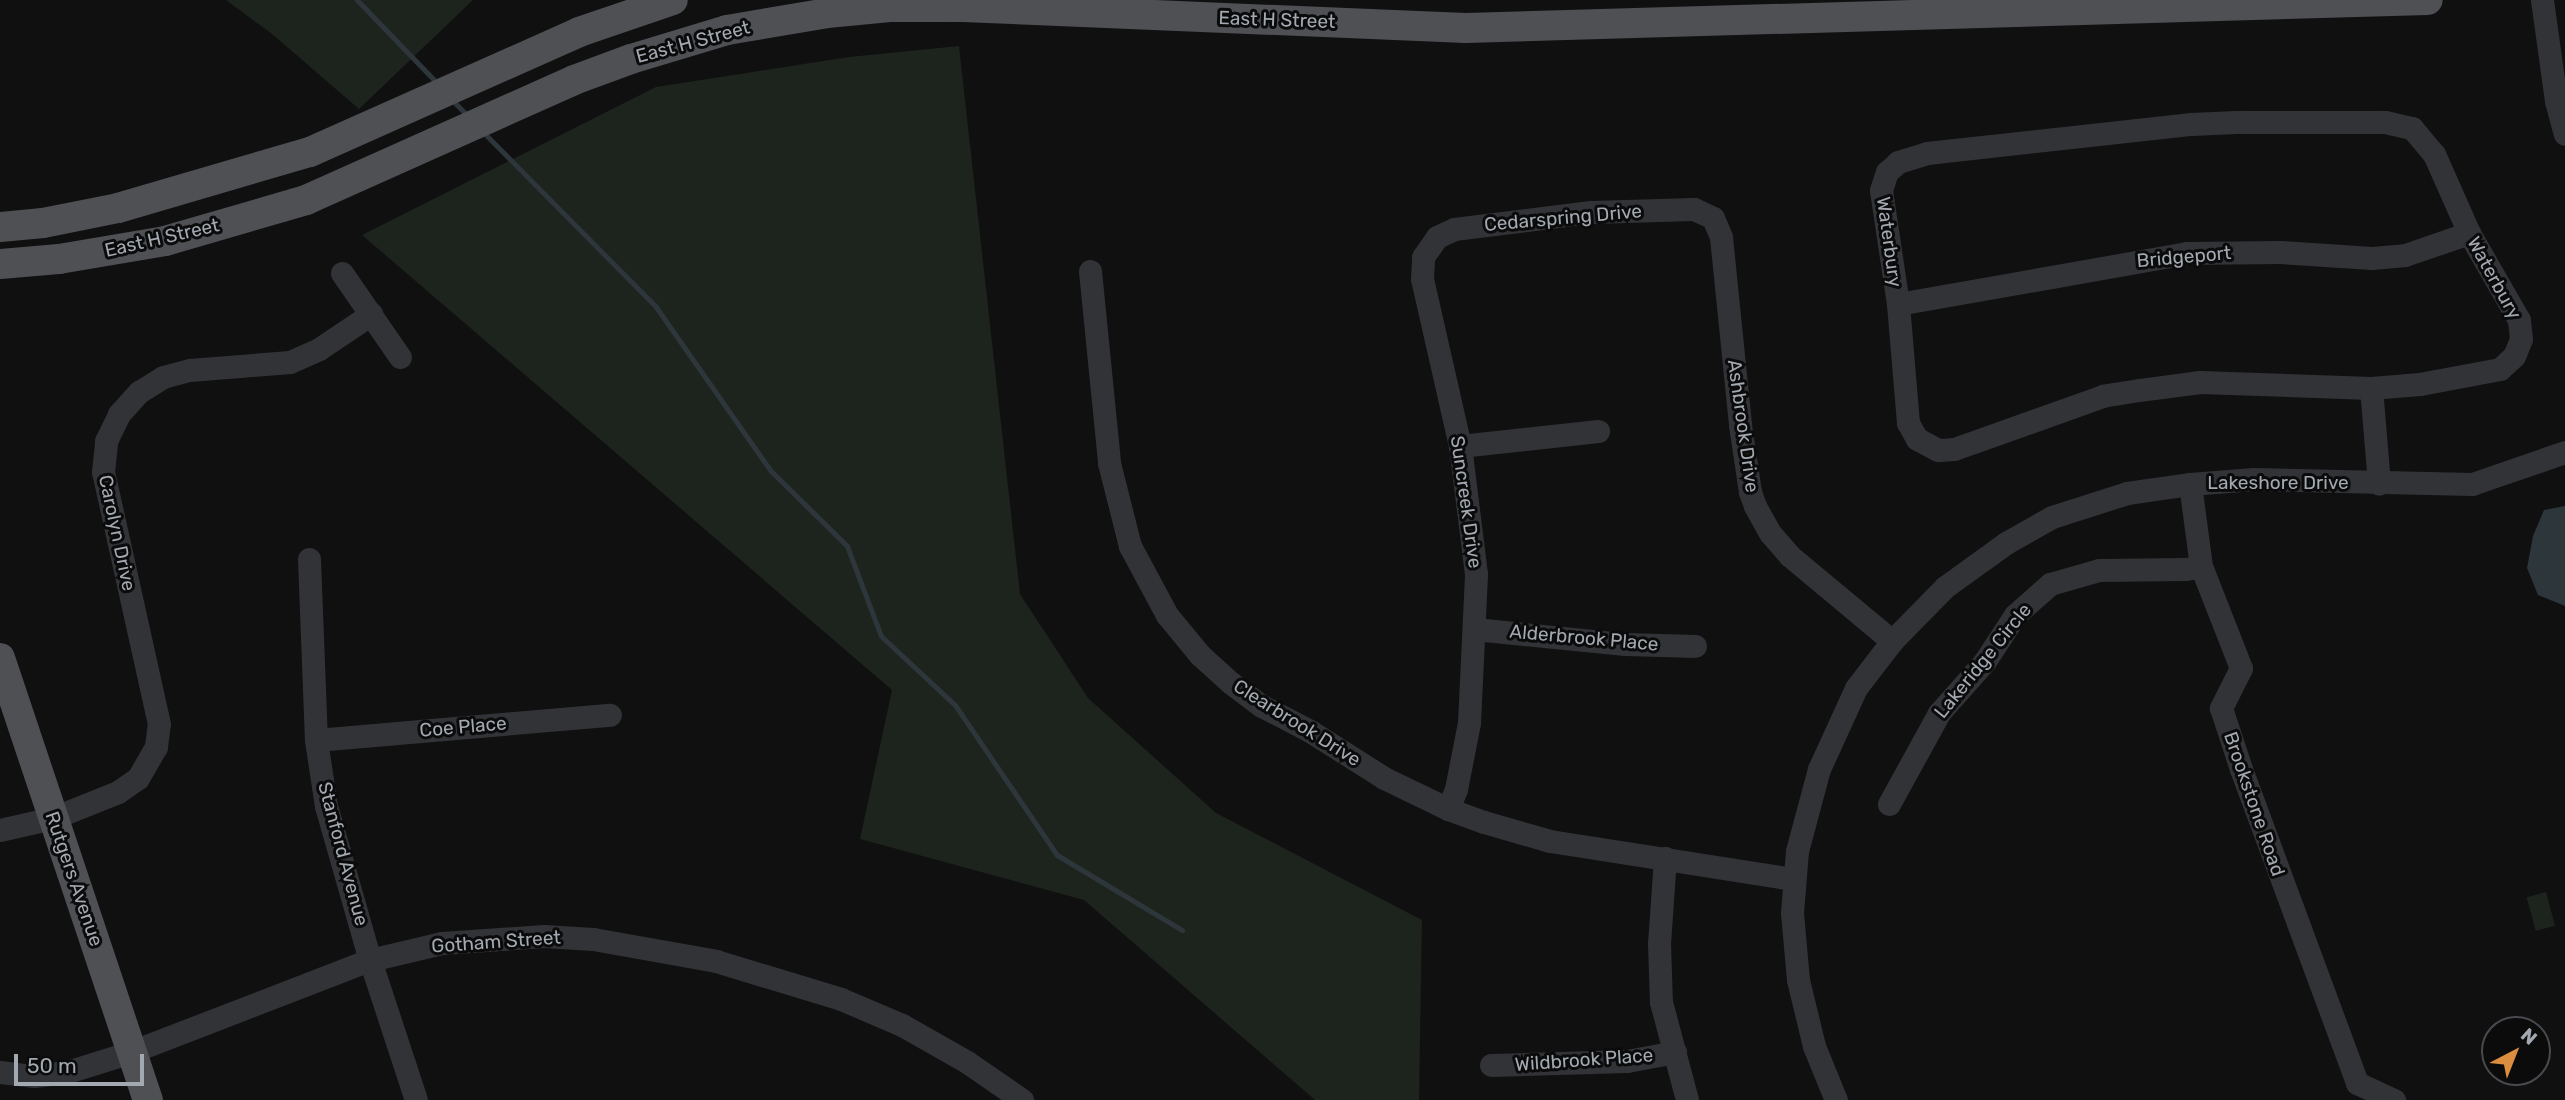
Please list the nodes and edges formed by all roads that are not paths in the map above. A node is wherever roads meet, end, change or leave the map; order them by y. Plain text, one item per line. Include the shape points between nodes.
1 (673, 0) edge
2 (2428, 0) edge
3 (2542, 0) edge
4 (2565, 134) edge
5 (0, 227) edge
6 (2469, 233) junction
7 (1721, 237) joint
8 (0, 264) edge
9 (1090, 271) dead end
10 (342, 273) dead end
11 (1422, 279) joint
12 (1898, 304) junction
13 (371, 314) junction
14 (400, 357) dead end
15 (2371, 388) junction
16 (1598, 431) dead end
17 (1460, 446) junction
18 (2565, 452) edge
19 (2190, 484) junction
20 (2379, 484) junction
21 (309, 559) dead end
22 (2201, 566) junction
23 (1474, 629) junction
24 (1892, 641) junction
25 (1695, 646) dead end
26 (0, 659) edge
27 (610, 715) dead end
28 (316, 740) junction
29 (1889, 804) dead end
30 (1448, 809) junction
31 (53, 818) junction
32 (0, 830) edge
33 (1665, 858) junction
34 (1793, 879) junction
35 (370, 960) junction
36 (131, 1052) junction
37 (1675, 1052) junction
38 (1492, 1065) dead end
39 (0, 1072) edge
40 (148, 1100) edge
41 (416, 1100) edge
42 (1022, 1100) edge
43 (1686, 1100) edge
44 (1836, 1100) edge
45 (2394, 1100) edge

1 - 5 main road, East H Street via 579,32 310,152 118,208
2 - 8 main road, East H Street via 1465,28 963,8 890,7 827,13 727,30 631,59 306,200 166,241
3 - 4 street
6 - 12 street, Bridgeport via 2406,255 2372,258 2280,252 2168,255
6 - 12 street, Waterbury via 2434,154 2412,128 2399,125 2196,123 1927,153 1898,162 1887,172 1881,190
6 - 15 street, Waterbury via 2519,320 2521,339 2514,356 2500,369
7 - 11 street, Cedarspring Drive via 1713,218 1694,209 1591,212 1454,229 1437,237 1423,257
7 - 24 street, Ashbrook Drive via 1740,425 1755,506 1790,556
9 - 30 street, Clearbrook Drive via 1114,489 1130,546 1167,615 1200,655 1252,699 1384,778
10 - 13 street
11 - 17 street, Suncreek Drive
12 - 15 street, Waterbury via 1908,423 1917,439 1938,450 1954,449 2103,396 2139,390 2200,382
13 - 14 street
13 - 31 street, Carolyn Drive via 319,349 290,362 190,370 163,377 139,392 119,414 106,441 103,472 158,736 146,769 129,786
15 - 20 street
16 - 17 street
17 - 23 street, Suncreek Drive via 1475,551
18 - 20 street, Lakeshore Drive via 2472,484
19 - 20 street, Lakeshore Drive via 2254,480
19 - 22 street, Brookstone Road
19 - 24 street, Lakeshore Drive via 2127,493 2052,517 1945,587
21 - 28 street, Stanford Avenue
22 - 29 street, Lakeridge Circle via 2099,569 2050,584 2015,615 1940,713
22 - 45 street, Brookstone Road via 2241,668 2221,708 2267,845 2357,1083
23 - 25 street, Alderbrook Place via 1625,645
23 - 30 street, Suncreek Drive via 1469,723
24 - 34 street, Lakeshore Drive via 1856,688 1829,741 1810,796
26 - 31 main road, Rutgers Avenue
27 - 28 street, Coe Place
28 - 35 street, Stanford Avenue via 326,806
30 - 33 street, Clearbrook Drive via 1550,841
31 - 32 street, Carolyn Drive
31 - 36 main road, Rutgers Avenue
33 - 34 street, Clearbrook Drive
33 - 37 street via 1659,943 1661,1002
34 - 44 street, Lakeshore Drive via 1798,980 1814,1045
35 - 36 street, Gotham Street
35 - 41 street, Stanford Avenue
35 - 42 street, Gotham Street via 443,943 544,936 593,939 716,961 841,999 896,1022
36 - 39 street, Gotham Street via 67,1072 34,1076
36 - 40 main road, Rutgers Avenue
37 - 38 street, Wildbrook Place via 1628,1061
37 - 43 street

